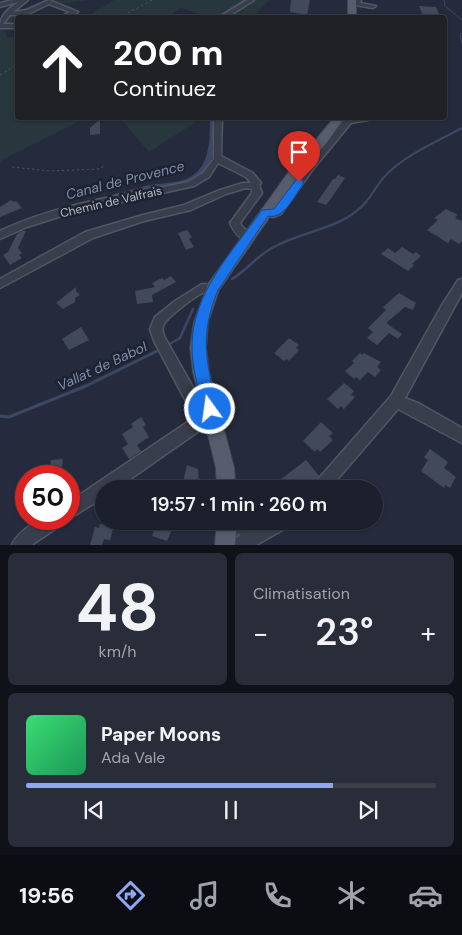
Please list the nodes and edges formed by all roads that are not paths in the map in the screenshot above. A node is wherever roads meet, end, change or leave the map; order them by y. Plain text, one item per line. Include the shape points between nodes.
1 (20, 0) edge
2 (25, 0) edge
3 (251, 0) edge
4 (352, 0) edge
5 (358, 0) edge
6 (0, 5) edge
7 (373, 6) dead end
8 (9, 13) junction
9 (67, 15) edge
10 (226, 15) edge
11 (352, 15) edge
12 (1, 22) edge
13 (15, 26) edge
14 (218, 120) edge
15 (338, 120) edge
16 (355, 120) edge
17 (215, 161) dead end
18 (254, 186) junction
19 (266, 212) junction
20 (0, 235) edge
21 (248, 237) junction
22 (0, 284) edge
23 (462, 284) edge
24 (213, 288) junction
25 (396, 401) junction
26 (462, 436) edge
27 (226, 480) edge
28 (327, 480) edge
29 (80, 504) edge
30 (37, 530) edge
31 (226, 530) edge
32 (266, 530) edge
33 (20, 545) edge
34 (225, 545) edge
35 (240, 545) edge

1 - 6 street
2 - 8 street
3 - 10 street
4 - 11 main road
5 - 7 street via 359,6
8 - 9 street via 25,13 50,2 74,12
8 - 12 street
12 - 13 street via 2,27
14 - 18 street via 217,157 252,177 256,183
15 - 19 main road
16 - 19 street via 348,121 277,212
17 - 20 street, Chemin de Valfrais via 206,175 191,184 66,208
18 - 21 street via 257,193 235,223 238,232
18 - 22 street via 246,185 187,208 136,219 89,235
19 - 21 main road
21 - 24 main road
23 - 25 street
24 - 27 main road via 201,322 198,348
24 - 29 street via 202,288 179,304 159,321 156,328 197,407 199,415 194,426
25 - 26 street
25 - 28 street
30 - 33 street
31 - 34 main road
32 - 35 street

